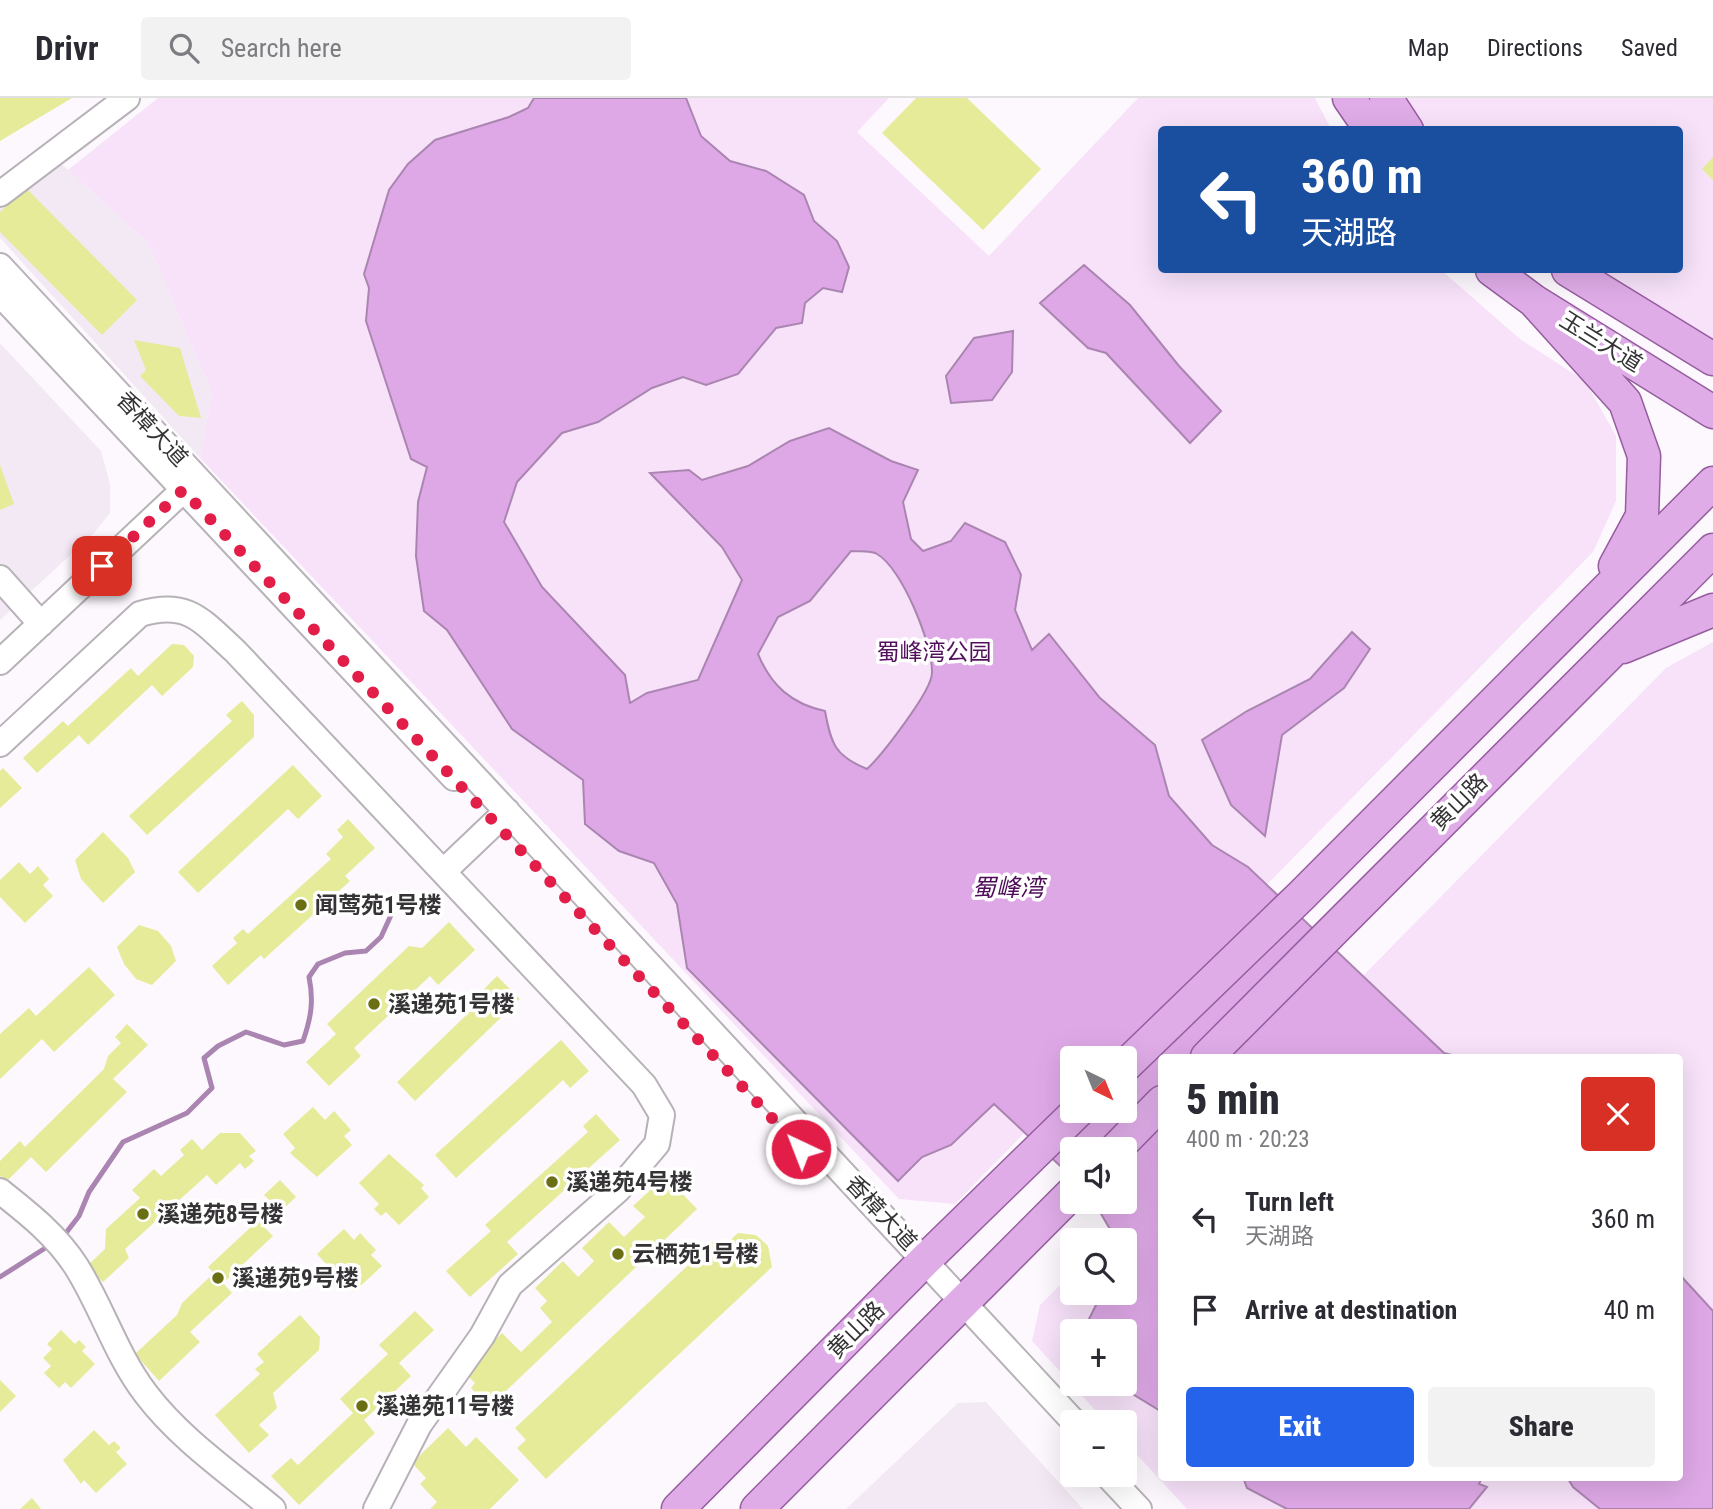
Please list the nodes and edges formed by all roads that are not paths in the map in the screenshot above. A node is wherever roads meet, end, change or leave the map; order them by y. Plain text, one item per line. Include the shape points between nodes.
1 (127, 98) edge
2 (1349, 98) edge
3 (1386, 98) edge
4 (1368, 126) edge
5 (1404, 126) edge
6 (0, 194) edge
7 (0, 266) edge
8 (1496, 273) edge
9 (1573, 273) edge
10 (0, 294) edge
11 (1534, 301) junction
12 (1713, 359) edge
13 (1713, 412) edge
14 (190, 483) junction
15 (1713, 483) edge
16 (1713, 550) edge
17 (1626, 570) junction
18 (0, 578) edge
19 (1598, 598) junction
20 (1659, 603) junction
21 (1713, 610) edge
22 (41, 624) junction
23 (1606, 654) junction
24 (0, 662) edge
25 (0, 744) edge
26 (502, 817) junction
27 (444, 871) junction
28 (1138, 1053) edge
29 (1210, 1054) edge
30 (1158, 1106) edge
31 (1065, 1124) edge
32 (1128, 1137) edge
33 (0, 1191) edge
34 (1060, 1205) edge
35 (920, 1265) junction
36 (960, 1308) junction
37 (1062, 1410) edge
38 (1060, 1424) edge
39 (1118, 1487) edge
40 (1135, 1487) edge
41 (273, 1509) edge
42 (376, 1509) edge
43 (678, 1509) edge
44 (757, 1509) edge
45 (1139, 1509) edge
46 (1155, 1509) edge

1 - 6 street
2 - 4 main road
3 - 5 main road
7 - 14 street, 香樟大道
8 - 11 main road, 玉兰大道
9 - 12 main road, 玉兰大道
10 - 14 street, 香樟大道
11 - 13 main road, 玉兰大道
11 - 19 main road via 1625,402 1644,456 1642,516
14 - 22 street
14 - 26 street, 香樟大道
15 - 17 main road
16 - 20 main road, 黄山路
17 - 19 main road
17 - 20 main road via 1655,565 1671,582
18 - 22 street
19 - 28 main road
20 - 23 main road, 黄山路
21 - 23 main road
22 - 24 street
23 - 29 main road, 黄山路
25 - 27 street via 140,614 164,607 193,612 235,650
26 - 27 street
26 - 35 street, 香樟大道
27 - 42 street via 644,1085 662,1115 657,1144 618,1190 510,1285 482,1336 419,1425
30 - 32 main road
31 - 35 main road, 黄山路
33 - 41 street via 56,1241 76,1266 145,1393 180,1432
34 - 36 main road
35 - 36 street, 香樟大道
35 - 43 main road, 黄山路
36 - 37 street, 香樟大道
36 - 38 street, 香樟大道
36 - 44 main road
39 - 45 street
40 - 46 street

